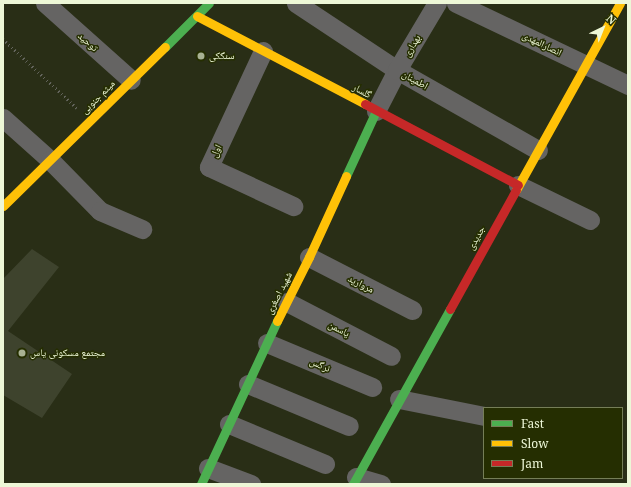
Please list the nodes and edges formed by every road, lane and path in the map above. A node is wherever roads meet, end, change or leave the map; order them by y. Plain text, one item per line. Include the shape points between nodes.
1 (45, 3) edge
2 (209, 3) edge
3 (296, 3) edge
4 (437, 3) edge
5 (456, 3) edge
6 (623, 5) edge
7 (197, 16) junction
8 (3, 39) edge
9 (263, 51) junction
10 (586, 65) junction
11 (398, 70) junction
12 (131, 80) junction
13 (628, 84) edge
14 (376, 111) junction
15 (3, 118) edge
16 (90, 120) junction
17 (538, 150) junction
18 (50, 160) junction
19 (518, 185) junction
20 (3, 206) edge
21 (293, 206) dead end
22 (590, 220) dead end
23 (142, 229) dead end
24 (309, 257) junction
25 (287, 302) junction
26 (412, 310) dead end
27 (267, 343) junction
28 (391, 356) dead end
29 (248, 384) junction
30 (372, 388) dead end
31 (399, 399) junction
32 (483, 416) edge
33 (229, 424) junction
34 (349, 426) dead end
35 (325, 464) dead end
36 (204, 476) edge
37 (354, 481) edge
38 (250, 484) edge
39 (381, 484) edge

1 - 12 street, توحید
2 - 7 street, میثم جنوبی
3 - 11 street, اطمینان
4 - 11 street, بهداری
5 - 10 street, انصارالمهدی
6 - 10 street, جدیدی
7 - 9 street, گلسار
7 - 12 street, میثم جنوبی
8 - 16 path
9 - 14 street, گلسار
9 - 21 street, اول via 209,167
10 - 13 street, انصارالمهدی
10 - 17 street, جدیدی
11 - 14 street, بهداری
11 - 17 street, اطمینان
12 - 16 street, میثم جنوبی
14 - 19 street, گلسار
14 - 24 street, شهید اصغری
15 - 18 street
16 - 18 street, میثم جنوبی
17 - 19 street, جدیدی
18 - 20 street, میثم جنوبی
18 - 23 street via 100,211
19 - 22 street
19 - 31 street, جدیدی
24 - 25 street, شهید اصغری
24 - 26 street, مروارید
25 - 27 street, شهید اصغری
25 - 28 street, یاسمن
27 - 29 street, شهید اصغری
27 - 30 street, نرگس
29 - 33 street, شهید اصغری
29 - 34 street
31 - 32 street
31 - 37 street, جدیدی
33 - 35 street
33 - 36 street, شهید اصغری
36 - 38 street
37 - 39 street

